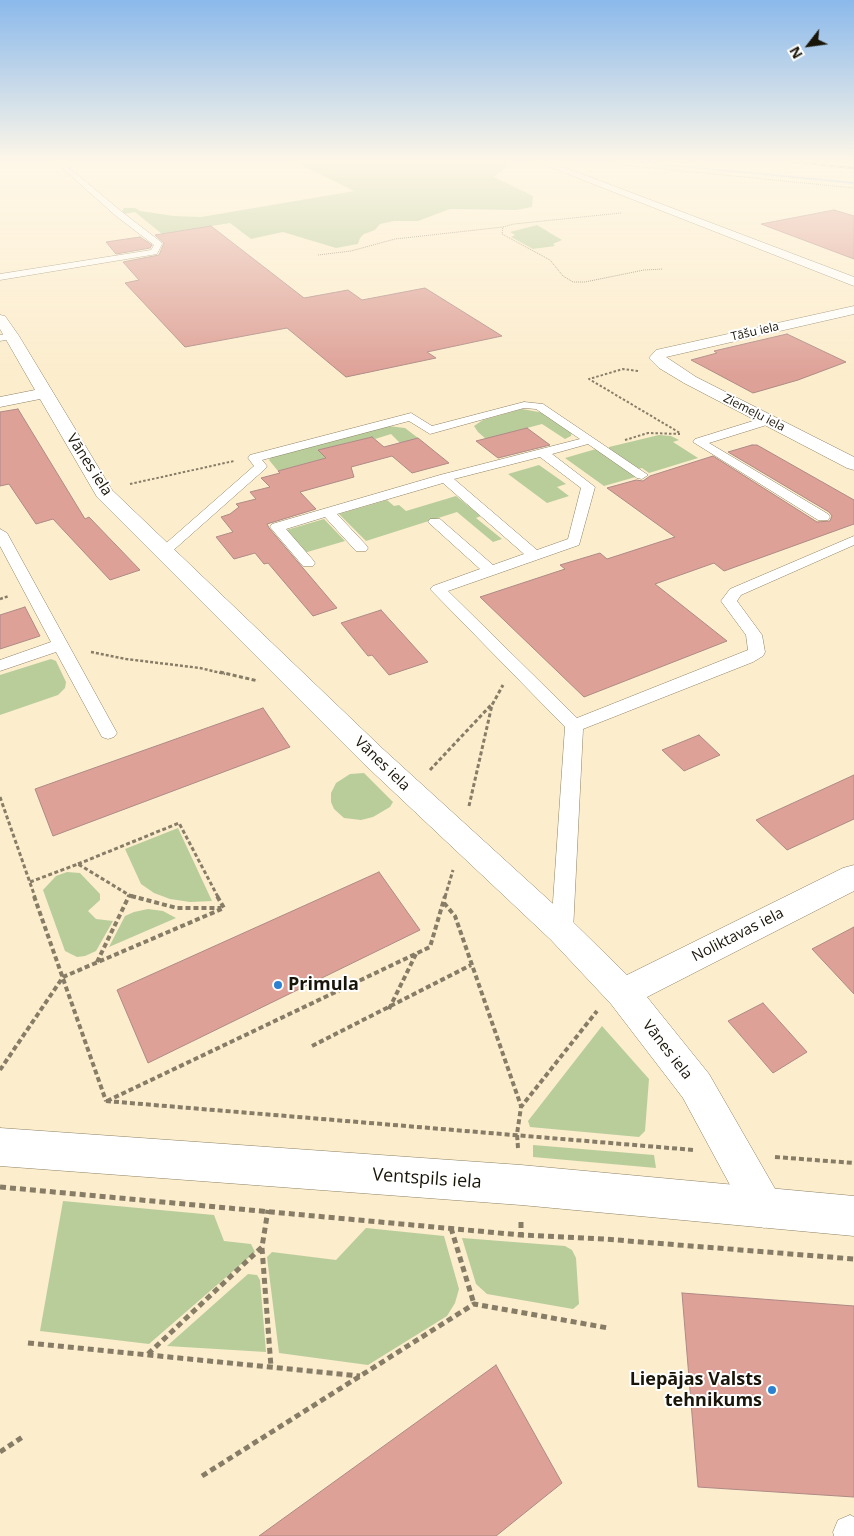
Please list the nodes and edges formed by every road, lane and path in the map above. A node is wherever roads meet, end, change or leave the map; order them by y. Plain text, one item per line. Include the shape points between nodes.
1 (142, 232) edge
2 (461, 232) edge
3 (502, 232) edge
4 (722, 232) edge
5 (318, 255) dead end
6 (664, 270) dead end
7 (0, 277) edge
8 (854, 282) edge
9 (854, 310) edge
10 (0, 319) edge
11 (6, 337) edge
12 (657, 358) joint
13 (642, 373) dead end
14 (44, 393) junction
15 (0, 402) edge
16 (768, 420) junction
17 (595, 443) junction
18 (542, 453) junction
19 (254, 458) junction
20 (854, 464) edge
21 (642, 474) dead end
22 (445, 478) junction
23 (102, 490) junction
24 (328, 512) junction
25 (823, 517) dead end
26 (435, 522) dead end
27 (0, 533) edge
28 (854, 540) edge
29 (361, 548) dead end
30 (163, 552) junction
31 (535, 556) junction
32 (308, 563) dead end
33 (491, 571) junction
34 (59, 645) junction
35 (514, 665) junction
36 (0, 666) edge
37 (261, 681) dead end
38 (492, 705) junction
39 (574, 726) junction
40 (108, 733) dead end
41 (410, 791) junction
42 (0, 797) edge
43 (462, 839) junction
44 (78, 864) junction
45 (854, 878) edge
46 (30, 882) junction
47 (129, 895) junction
48 (444, 902) junction
49 (224, 908) junction
50 (562, 931) junction
51 (416, 954) junction
52 (96, 963) junction
53 (471, 965) junction
54 (63, 977) junction
55 (623, 993) junction
56 (389, 1008) junction
57 (312, 1046) dead end
58 (0, 1070) edge
59 (106, 1101) junction
60 (521, 1107) dead end
61 (0, 1147) edge
62 (735, 1154) junction
63 (854, 1163) edge
64 (0, 1187) edge
65 (764, 1208) junction
66 (268, 1210) junction
67 (854, 1216) edge
68 (451, 1228) junction
69 (521, 1234) dead end
70 (262, 1247) junction
71 (474, 1304) junction
72 (608, 1328) dead end
73 (28, 1343) dead end
74 (148, 1355) junction
75 (271, 1367) junction
76 (360, 1376) junction
77 (24, 1436) dead end
78 (0, 1452) edge
79 (202, 1476) dead end

1 - 7 lane via 158,244 154,252
2 - 5 path via 395,239 351,251
3 - 6 path via 550,260 563,276 573,282 644,270
4 - 8 street
9 - 12 street, Tāšu iela via 661,353
10 - 11 street, Vānes iela
11 - 14 street, Vānes iela
12 - 16 street, Ziemeļu iela via 690,380
13 - 17 path via 622,369 589,379 681,434 648,433
14 - 15 street
14 - 23 street, Vānes iela
16 - 20 street, Ziemeļu iela
16 - 25 lane via 698,442
17 - 18 lane
17 - 19 lane via 539,406 524,405 430,430 411,417
17 - 21 lane
18 - 22 lane
18 - 31 lane via 588,487 574,542
19 - 23 path
19 - 30 lane via 261,466
22 - 24 lane
22 - 31 lane
23 - 30 street, Vānes iela
24 - 29 lane
24 - 32 lane via 277,527
26 - 33 lane
27 - 34 lane
28 - 39 lane via 735,592 729,601 754,635 757,652
30 - 41 street, Vānes iela
31 - 33 lane
33 - 35 lane via 438,589
34 - 36 lane
34 - 37 path
34 - 40 lane
35 - 38 path
35 - 39 lane
38 - 41 path
38 - 43 path
39 - 50 lane
41 - 43 street, Vānes iela
42 - 46 path
43 - 48 path
43 - 50 street, Vānes iela
44 - 46 path
44 - 47 path
44 - 49 path via 179,823
45 - 55 street, Noliktavas iela
46 - 54 path
47 - 49 path via 176,908
47 - 52 path
48 - 51 path via 430,947
48 - 53 path via 454,916
49 - 52 path
50 - 55 street, Vānes iela
51 - 56 path
51 - 59 path
52 - 54 path
53 - 56 path
53 - 60 path
54 - 58 path
54 - 59 path
55 - 62 street, Vānes iela via 696,1086
56 - 57 path
59 - 62 path
61 - 65 street, Ventspils iela via 521,1185
62 - 63 path
62 - 65 street, Vānes iela
64 - 66 path
65 - 67 street, Ventspils iela
66 - 68 path
66 - 70 path
68 - 69 path
68 - 71 path
70 - 74 path
70 - 75 path
71 - 72 path
71 - 76 path
73 - 74 path
74 - 75 path
75 - 76 path
76 - 79 path
77 - 78 path

